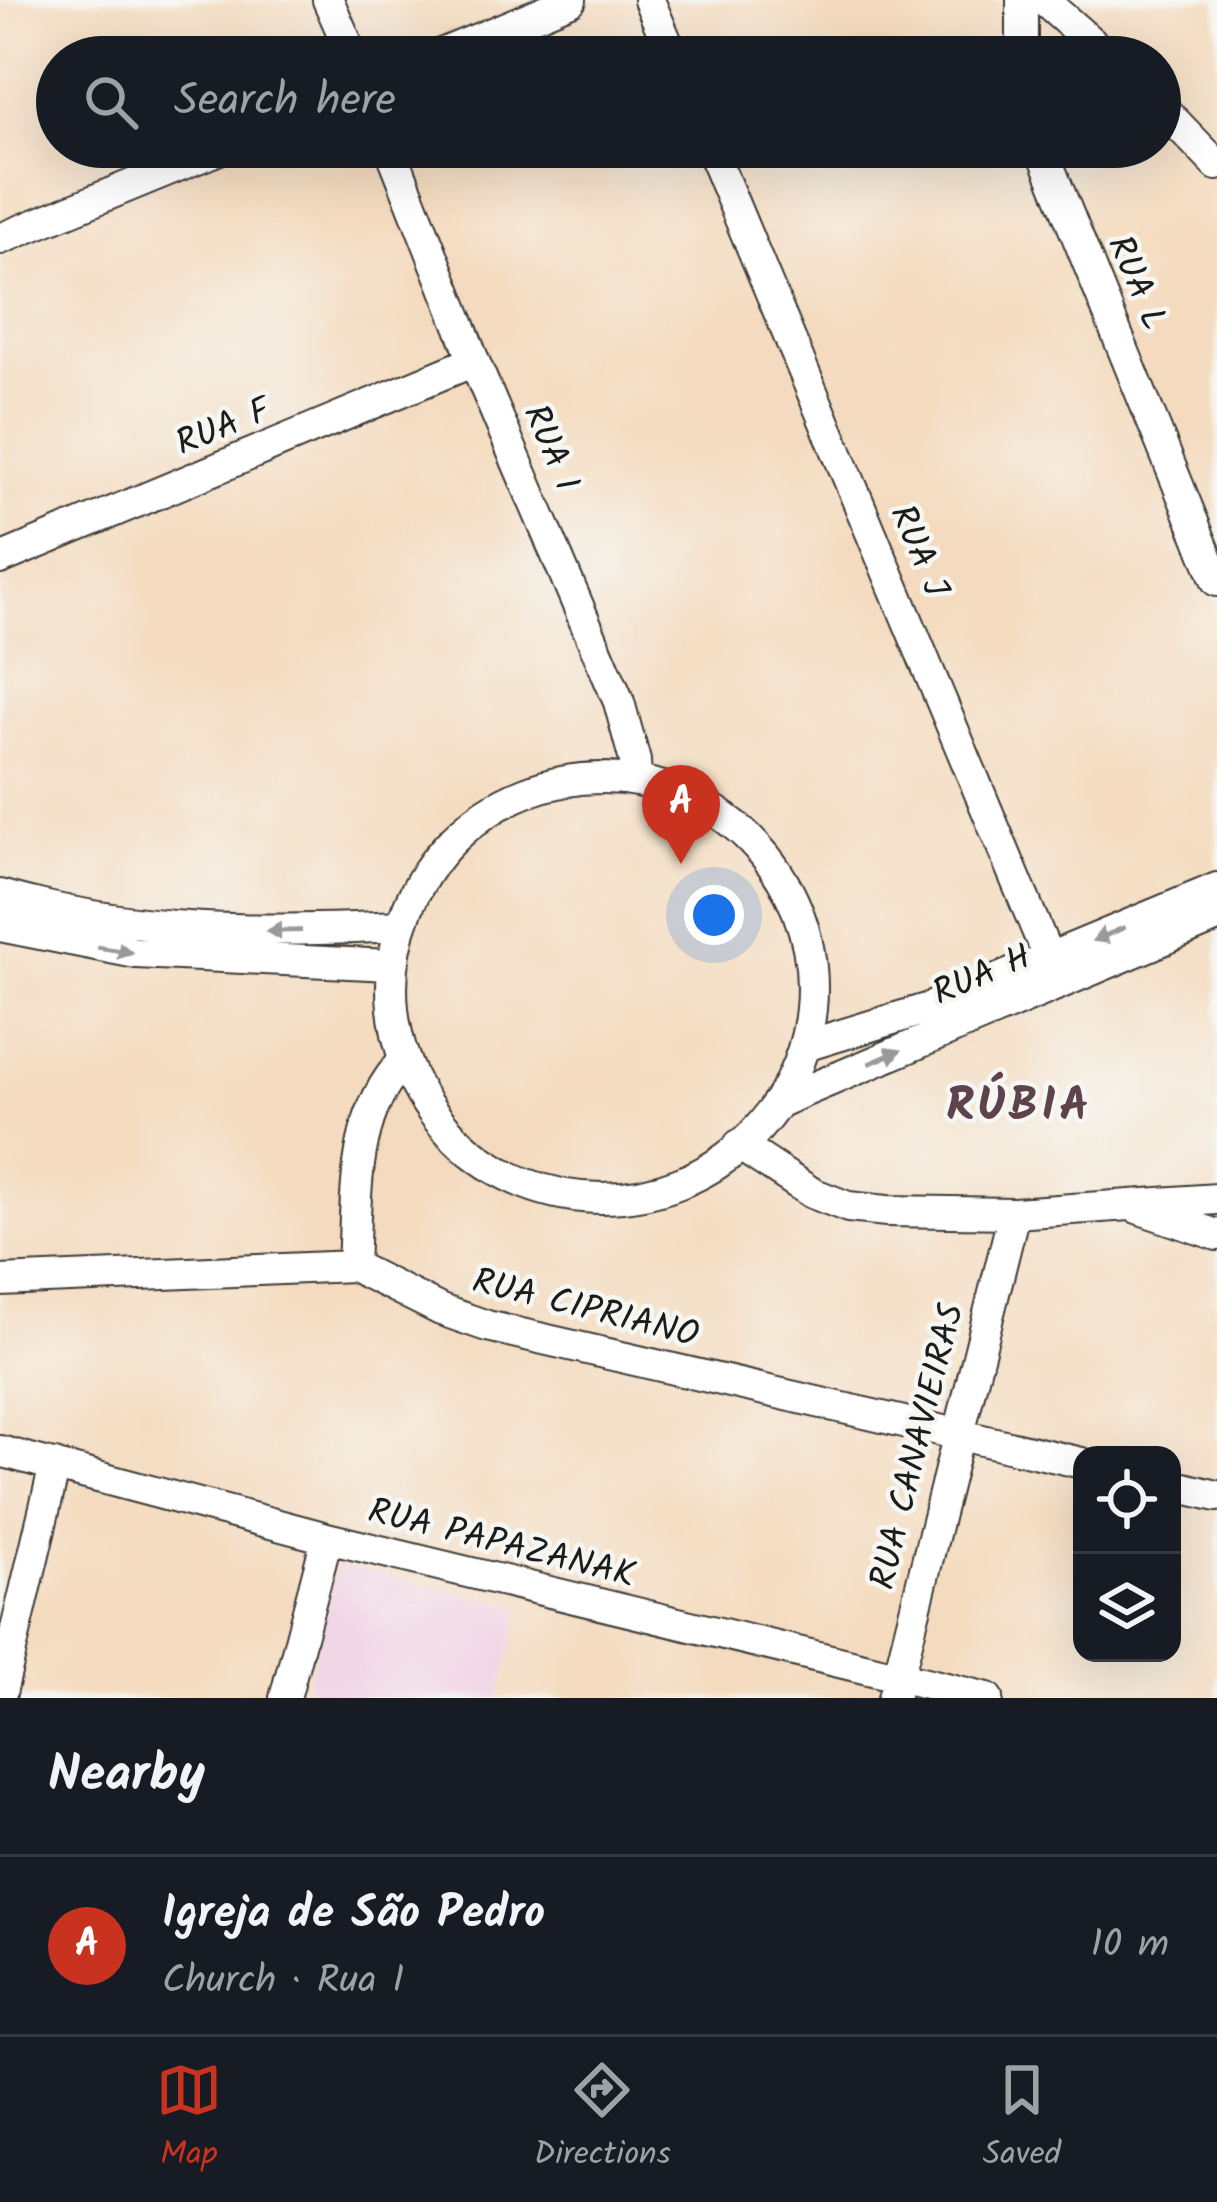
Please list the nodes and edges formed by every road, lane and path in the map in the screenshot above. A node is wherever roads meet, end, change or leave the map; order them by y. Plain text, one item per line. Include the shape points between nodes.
1 (328, 0) edge
2 (571, 0) edge
3 (649, 0) edge
4 (1022, 0) edge
5 (1043, 0) edge
6 (344, 36) edge
7 (484, 36) edge
8 (664, 36) edge
9 (1022, 36) edge
10 (1084, 36) edge
11 (1181, 128) edge
12 (1217, 166) edge
13 (173, 168) edge
14 (398, 168) edge
15 (719, 168) edge
16 (1050, 168) edge
17 (0, 239) edge
18 (474, 361) junction
19 (0, 559) edge
20 (1217, 581) edge
21 (635, 780) junction
22 (1217, 888) edge
23 (0, 895) edge
24 (1217, 917) edge
25 (0, 926) edge
26 (400, 926) junction
27 (391, 965) junction
28 (1054, 971) junction
29 (805, 1046) junction
30 (403, 1060) junction
31 (777, 1103) junction
32 (740, 1144) junction
33 (1217, 1199) edge
34 (1121, 1203) junction
35 (1014, 1213) junction
36 (1217, 1235) edge
37 (353, 1266) junction
38 (0, 1281) edge
39 (956, 1433) junction
40 (0, 1451) edge
41 (1073, 1461) edge
42 (55, 1466) junction
43 (1181, 1487) edge
44 (1217, 1496) edge
45 (327, 1538) junction
46 (895, 1688) edge
47 (0, 1696) edge
48 (285, 1698) edge
49 (988, 1698) edge

1 - 6 street
2 - 7 street
3 - 8 street
4 - 9 street
5 - 10 street
11 - 12 street
13 - 17 street
14 - 18 street, RUA I
15 - 28 street, RUA J
16 - 20 street, RUA L
18 - 19 street, RUA F
18 - 21 street, RUA I via 619,702
21 - 26 street via 570,779 514,796 465,829 425,873
21 - 29 street via 688,794 740,826 780,872 806,927 814,988
22 -> 28 street, RUA H
26 -> 23 street via 149,927
24 - 28 street, RUA H
25 -> 27 street via 136,953
26 - 27 street
27 - 30 street
28 - 29 street, RUA H
31 -> 28 street, RUA H
29 - 31 street
30 - 32 street via 435,1118 477,1159 529,1186 586,1198 644,1195 699,1175
30 - 37 street via 365,1124
31 - 32 street
32 - 35 street via 812,1193 848,1207
33 - 34 street
34 - 35 street
34 - 36 street
35 - 39 street, RUA CANAVIEIRAS
37 - 38 street, RUA CIPRIANO
37 - 39 street, RUA CIPRIANO via 487,1326
39 - 41 street, RUA CIPRIANO
39 - 46 street, RUA CANAVIEIRAS
40 - 42 street, RUA PAPAZANAK
42 - 45 street, RUA PAPAZANAK
42 - 47 street
43 - 44 street
45 - 46 street, RUA PAPAZANAK
45 - 48 street
46 - 49 street, RUA PAPAZANAK

